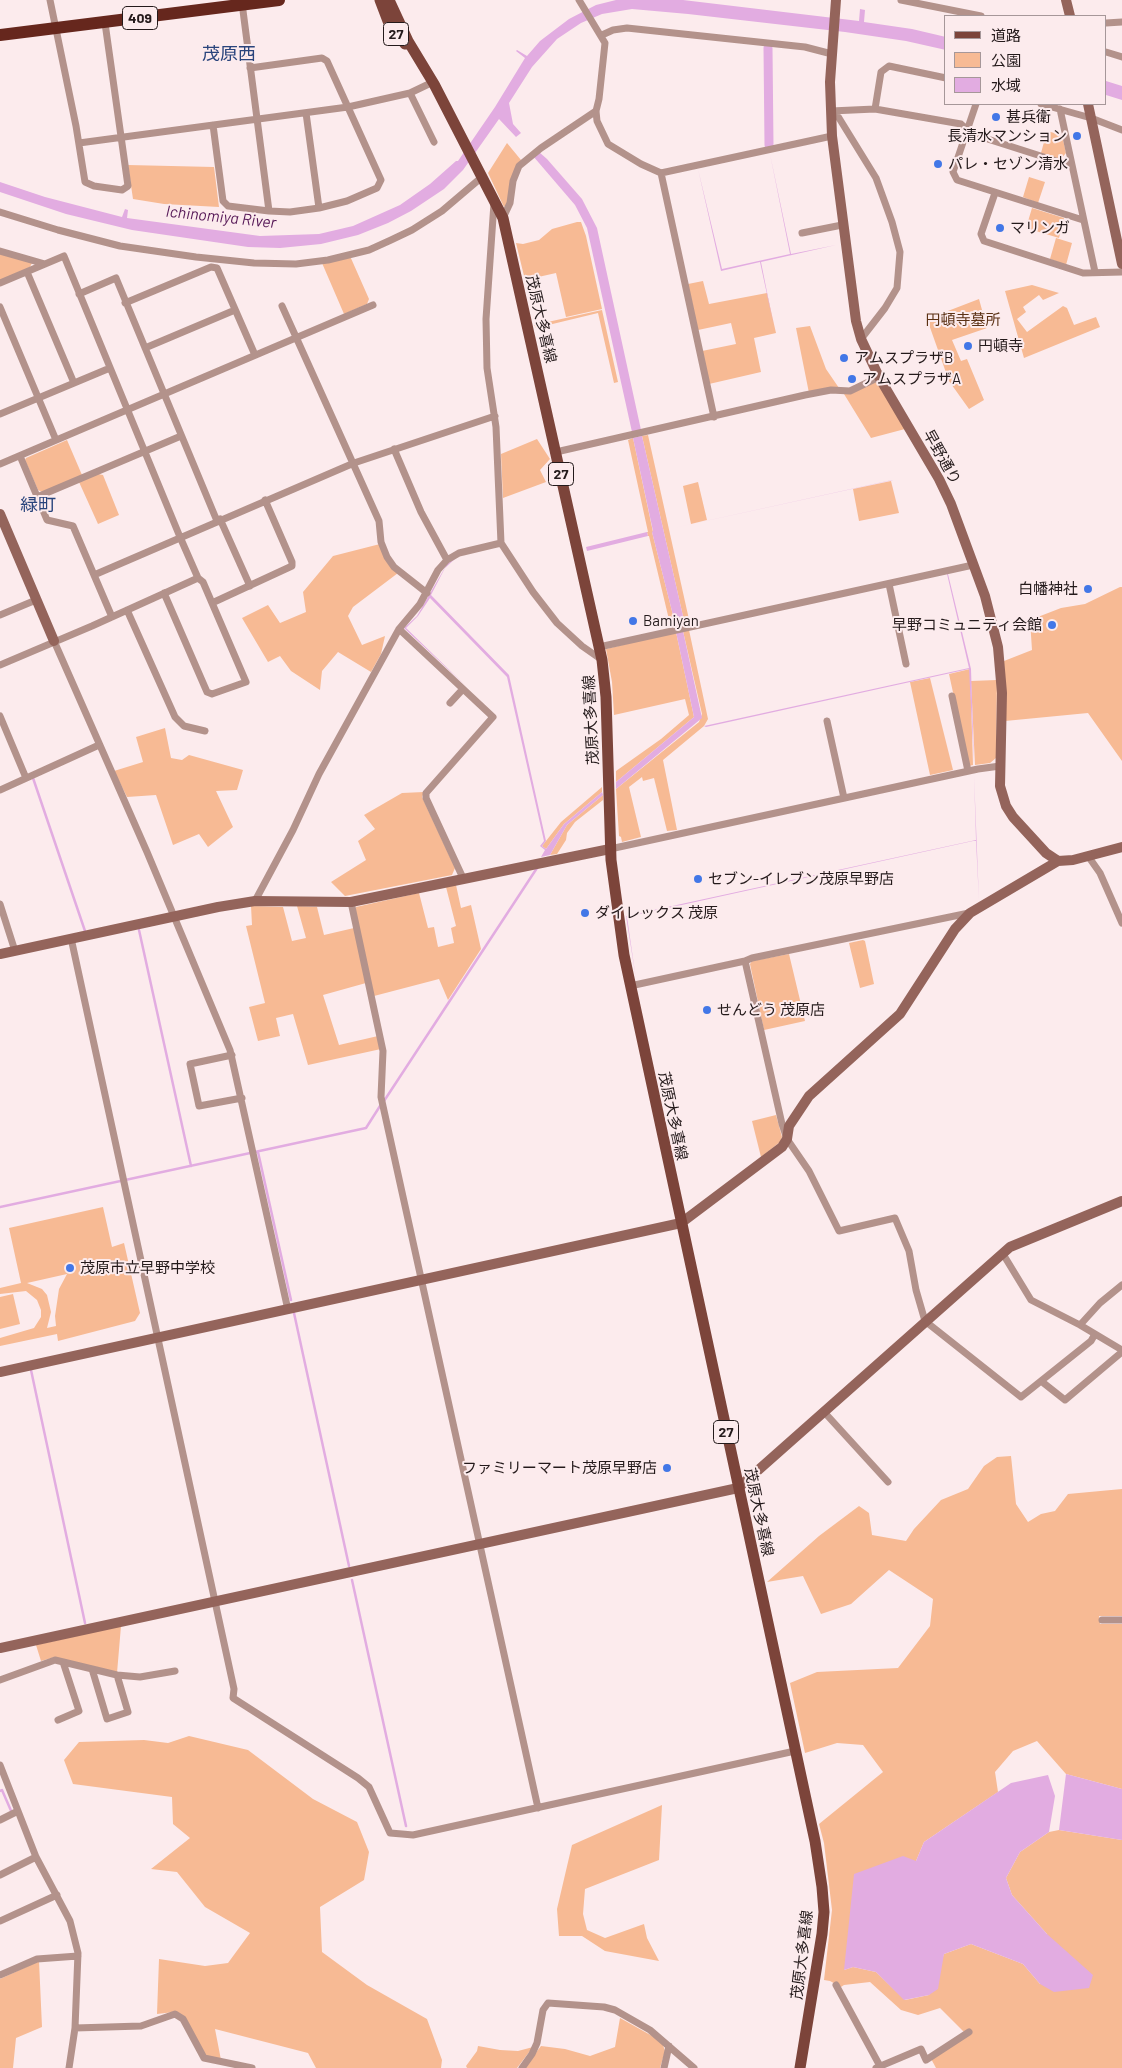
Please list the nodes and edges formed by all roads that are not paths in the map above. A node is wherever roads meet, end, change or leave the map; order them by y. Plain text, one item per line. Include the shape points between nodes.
1 (50, 0) edge
2 (279, 0) edge
3 (380, 0) edge
4 (389, 0) edge
5 (579, 0) edge
6 (836, 0) edge
7 (901, 0) edge
8 (1066, 0) edge
9 (242, 2) edge
10 (936, 3) edge
11 (978, 15) edge
12 (1070, 15) edge
13 (105, 22) junction
14 (1122, 22) edge
15 (1107, 23) edge
16 (55, 29) junction
17 (0, 35) edge
18 (601, 35) junction
19 (832, 52) junction
20 (1107, 52) edge
21 (1122, 57) edge
22 (420, 62) junction
23 (250, 68) junction
24 (944, 78) edge
25 (433, 82) junction
26 (410, 93) junction
27 (976, 105) edge
28 (1045, 105) edge
29 (348, 108) junction
30 (875, 109) junction
31 (1060, 109) junction
32 (596, 111) junction
33 (832, 111) junction
34 (1090, 111) edge
35 (306, 113) junction
36 (258, 120) junction
37 (212, 125) junction
38 (968, 129) junction
39 (1122, 130) edge
40 (832, 136) junction
41 (121, 137) junction
42 (434, 142) dead end
43 (79, 143) junction
44 (1072, 166) junction
45 (661, 173) junction
46 (481, 175) junction
47 (994, 193) junction
48 (494, 202) junction
49 (319, 208) junction
50 (269, 211) junction
51 (0, 212) edge
52 (503, 218) junction
53 (1083, 220) junction
54 (842, 225) junction
55 (802, 233) dead end
56 (0, 251) edge
57 (45, 264) junction
58 (1122, 264) edge
59 (27, 272) junction
60 (1095, 272) junction
61 (1122, 272) edge
62 (0, 284) edge
63 (79, 294) junction
64 (125, 303) junction
65 (373, 305) dead end
66 (282, 306) dead end
67 (0, 307) edge
68 (235, 310) junction
69 (296, 338) junction
70 (861, 340) junction
71 (145, 348) junction
72 (256, 355) junction
73 (110, 368) junction
74 (879, 377) junction
75 (74, 383) junction
76 (164, 394) junction
77 (38, 398) junction
78 (128, 410) junction
79 (0, 414) edge
80 (495, 416) junction
81 (714, 417) junction
82 (181, 436) junction
83 (56, 440) junction
84 (394, 449) junction
85 (145, 451) junction
86 (556, 452) junction
87 (20, 456) junction
88 (354, 463) junction
89 (0, 464) edge
90 (37, 497) junction
91 (266, 500) junction
92 (0, 514) edge
93 (219, 520) junction
94 (180, 537) junction
95 (501, 543) junction
96 (447, 560) junction
97 (973, 565) junction
98 (94, 575) junction
99 (198, 578) junction
100 (889, 584) junction
101 (250, 586) junction
102 (164, 593) junction
103 (427, 593) junction
104 (36, 600) junction
105 (212, 603) junction
106 (127, 610) junction
107 (0, 615) edge
108 (112, 617) junction
109 (399, 630) junction
110 (54, 641) junction
111 (599, 647) junction
112 (602, 660) junction
113 (906, 664) dead end
114 (0, 665) edge
115 (463, 689) junction
116 (952, 696) dead end
117 (450, 703) dead end
118 (0, 716) edge
119 (827, 721) dead end
120 (205, 731) dead end
121 (100, 746) junction
122 (1000, 766) junction
123 (968, 771) junction
124 (26, 778) junction
125 (0, 790) edge
126 (844, 798) junction
127 (1122, 847) edge
128 (610, 849) junction
129 (1088, 856) junction
130 (1058, 861) junction
131 (463, 878) junction
132 (255, 901) junction
133 (350, 902) junction
134 (0, 904) edge
135 (970, 913) junction
136 (174, 917) junction
137 (1122, 922) edge
138 (71, 938) junction
139 (15, 951) junction
140 (0, 954) edge
141 (745, 962) junction
142 (630, 986) junction
143 (232, 1055) junction
144 (242, 1098) junction
145 (787, 1139) junction
146 (1122, 1201) edge
147 (681, 1223) junction
148 (1003, 1254) junction
149 (421, 1280) junction
150 (1122, 1285) edge
151 (288, 1310) junction
152 (925, 1321) junction
153 (1080, 1325) junction
154 (1095, 1334) junction
155 (157, 1338) junction
156 (1122, 1351) edge
157 (0, 1372) edge
158 (1041, 1381) junction
159 (825, 1413) junction
160 (888, 1482) dead end
161 (738, 1488) junction
162 (479, 1545) junction
163 (215, 1602) junction
164 (1102, 1620) dead end
165 (1122, 1620) edge
166 (0, 1648) edge
167 (63, 1662) junction
168 (92, 1669) junction
169 (175, 1671) dead end
170 (117, 1675) junction
171 (0, 1680) edge
172 (58, 1720) dead end
173 (795, 1751) junction
174 (0, 1765) edge
175 (538, 1808) junction
176 (18, 1812) junction
177 (0, 1820) edge
178 (36, 1857) junction
179 (0, 1875) edge
180 (57, 1895) junction
181 (0, 1921) edge
182 (78, 1956) junction
183 (0, 1975) edge
184 (836, 1985) dead end
185 (74, 2028) junction
186 (969, 2032) dead end
187 (669, 2046) junction
188 (879, 2067) edge
189 (69, 2068) edge
190 (252, 2068) edge
191 (522, 2068) edge
192 (664, 2068) edge
193 (694, 2068) edge
194 (800, 2068) edge

1 - 16 street
2 - 9 highway, 409
3 - 22 main road, 27 via 394,32
4 - 22 main road, 27
5 - 18 street
6 - 19 street, 早野通り
7 - 10 street
8 - 12 street
9 - 13 highway, 409
9 - 23 street
10 - 11 street
13 - 16 highway, 409
13 - 41 street
14 - 15 street
16 - 17 highway, 409
16 - 43 street
18 - 19 street via 627,28
18 - 32 street via 604,47
19 - 33 street, 早野通り
20 - 21 street
22 - 25 main road, 27
23 - 29 street via 322,58 327,61
23 - 36 street
24 - 30 street via 889,66 880,72
25 - 26 street
25 - 46 main road, 27
26 - 29 street
26 - 42 street
27 - 38 street
28 - 31 street
29 - 35 street
29 - 49 street via 381,180 377,188
30 - 33 street
30 - 38 street via 961,124
31 - 34 street
31 - 44 street
32 - 45 street via 608,144
32 - 52 street via 519,166
33 - 40 street, 早野通り
33 - 70 street via 840,118 876,178 900,252 897,288
34 - 39 street
34 - 58 street
35 - 36 street
35 - 49 street
36 - 37 street
36 - 50 street
37 - 41 street
37 - 50 street via 223,201 228,206
38 - 44 street via 972,134
38 - 47 street via 953,172 956,180
40 - 45 street
40 - 54 street, 早野通り
41 - 43 street
41 - 43 street via 128,186 122,190 85,182
44 - 53 street
45 - 81 street
46 - 48 main road, 茂原大多喜線 / 27
46 - 51 street via 442,211 398,237 369,250 296,264 254,263 120,246
47 - 53 street
47 - 60 street via 981,234 984,241 1083,273
48 - 52 main road, 茂原大多喜線 / 27
48 - 80 street via 486,319 487,368
49 - 50 street
52 - 86 main road, 茂原大多喜線 / 27
53 - 60 street
54 - 55 street
54 - 70 street, 早野通り
56 - 57 street
57 - 59 street
57 - 63 street via 64,256
59 - 62 street
59 - 75 street
60 - 61 street
63 - 64 street via 116,278
63 - 73 street
64 - 68 street via 211,267 217,268
64 - 71 street
65 - 69 street
66 - 69 street
67 - 77 street
68 - 71 street
68 - 72 street
69 - 72 street
69 - 88 street
70 - 74 street, 早野通り
71 - 76 street
72 - 76 street
73 - 75 street
73 - 78 street
74 - 81 street via 850,391 831,390
74 - 97 street, 早野通り via 939,479
75 - 77 street
76 - 78 street
76 - 82 street
77 - 79 street
77 - 83 street
78 - 83 street
78 - 85 street
80 - 84 street
80 - 95 street
81 - 86 street
82 - 85 street
82 - 93 street
83 - 87 street
84 - 88 street
84 - 96 street via 421,512
85 - 90 street
85 - 94 street
86 - 111 main road, 茂原大多喜線 / 27
87 - 89 street
87 - 90 street
88 - 91 street
88 - 103 street via 379,521 381,542 387,557 394,567
90 - 98 street via 47,520 72,526
91 - 93 street
91 - 101 street via 292,566
92 - 104 street
93 - 94 street
93 - 101 street
94 - 98 street
94 - 99 street
95 - 96 street via 459,552
95 - 112 street via 557,624
96 - 103 street via 438,570
97 - 100 street
97 - 122 street, 早野通り via 998,647 1002,693
98 - 108 street
99 - 102 street
99 - 105 street
100 - 111 street
100 - 113 street
101 - 105 street
102 - 105 street via 207,692 212,694 246,682
102 - 106 street
103 - 109 street
104 - 107 street
104 - 110 street
106 - 108 street
106 - 120 street via 175,717 184,726
108 - 110 street
109 - 115 street
109 - 132 street via 319,774
110 - 114 street
110 - 121 street
111 - 112 main road, 茂原大多喜線 / 27
112 - 128 main road, 茂原大多喜線 / 27
115 - 117 street
115 - 131 street via 493,717 426,793
116 - 123 street
118 - 124 street
119 - 126 street
121 - 124 street
121 - 136 street
122 - 123 street
122 - 130 street, 早野通り via 1000,786 1012,817 1046,853
123 - 126 street
124 - 125 street
126 - 128 street
127 - 129 street
128 - 131 street
128 - 142 main road, 茂原大多喜線 / 27
129 - 130 street
129 - 137 street via 1100,873
130 - 135 street
131 - 133 street
132 - 133 street
132 - 136 street
133 - 149 street via 383,1051 381,1097
134 - 139 street
135 - 141 street
135 - 145 street via 955,929 900,1014 809,1096 789,1126
136 - 138 street
136 - 143 street
138 - 139 street
138 - 155 street
139 - 140 street
141 - 142 street
141 - 145 street
142 - 147 main road, 茂原大多喜線 / 27
143 - 144 street
143 - 144 street via 190,1064 197,1098 199,1106
144 - 151 street
145 - 147 street via 782,1147
145 - 152 street via 810,1171 839,1231 895,1218 909,1251
146 - 148 street via 1019,1243
147 - 149 street
147 - 161 main road, 茂原大多喜線 / 27
148 - 152 street
148 - 153 street via 1031,1300
149 - 151 street
149 - 162 street
150 - 153 street
151 - 155 street
152 - 158 street via 1021,1397
152 - 159 street
153 - 154 street
154 - 156 street
154 - 158 street via 1091,1341
155 - 157 street
155 - 163 street
156 - 158 street via 1065,1400
159 - 160 street
159 - 161 street
161 - 162 street
161 - 173 main road, 茂原大多喜線 / 27
162 - 163 street
162 - 175 street
163 - 166 street
163 - 175 street via 234,1689 233,1698 369,1787 390,1832 413,1835
164 - 165 street
167 - 168 street
167 - 171 street via 46,1662
167 - 172 street via 79,1710
168 - 170 street
168 - 170 street via 107,1719 128,1712
169 - 170 street via 140,1677
173 - 175 street
173 - 194 main road, 茂原大多喜線 / 27 via 815,1841 824,1912
174 - 176 street
176 - 177 street
176 - 178 street
178 - 179 street
178 - 180 street
180 - 181 street
180 - 182 street via 70,1921
182 - 183 street via 37,1959
182 - 185 street
184 - 188 street
185 - 189 street
185 - 190 street via 141,2026 175,2014 184,2019 204,2058
186 - 188 street via 926,2060 920,2049
187 - 191 street via 650,2030 615,2010 548,2003 537,2043
187 - 192 street
187 - 193 street

